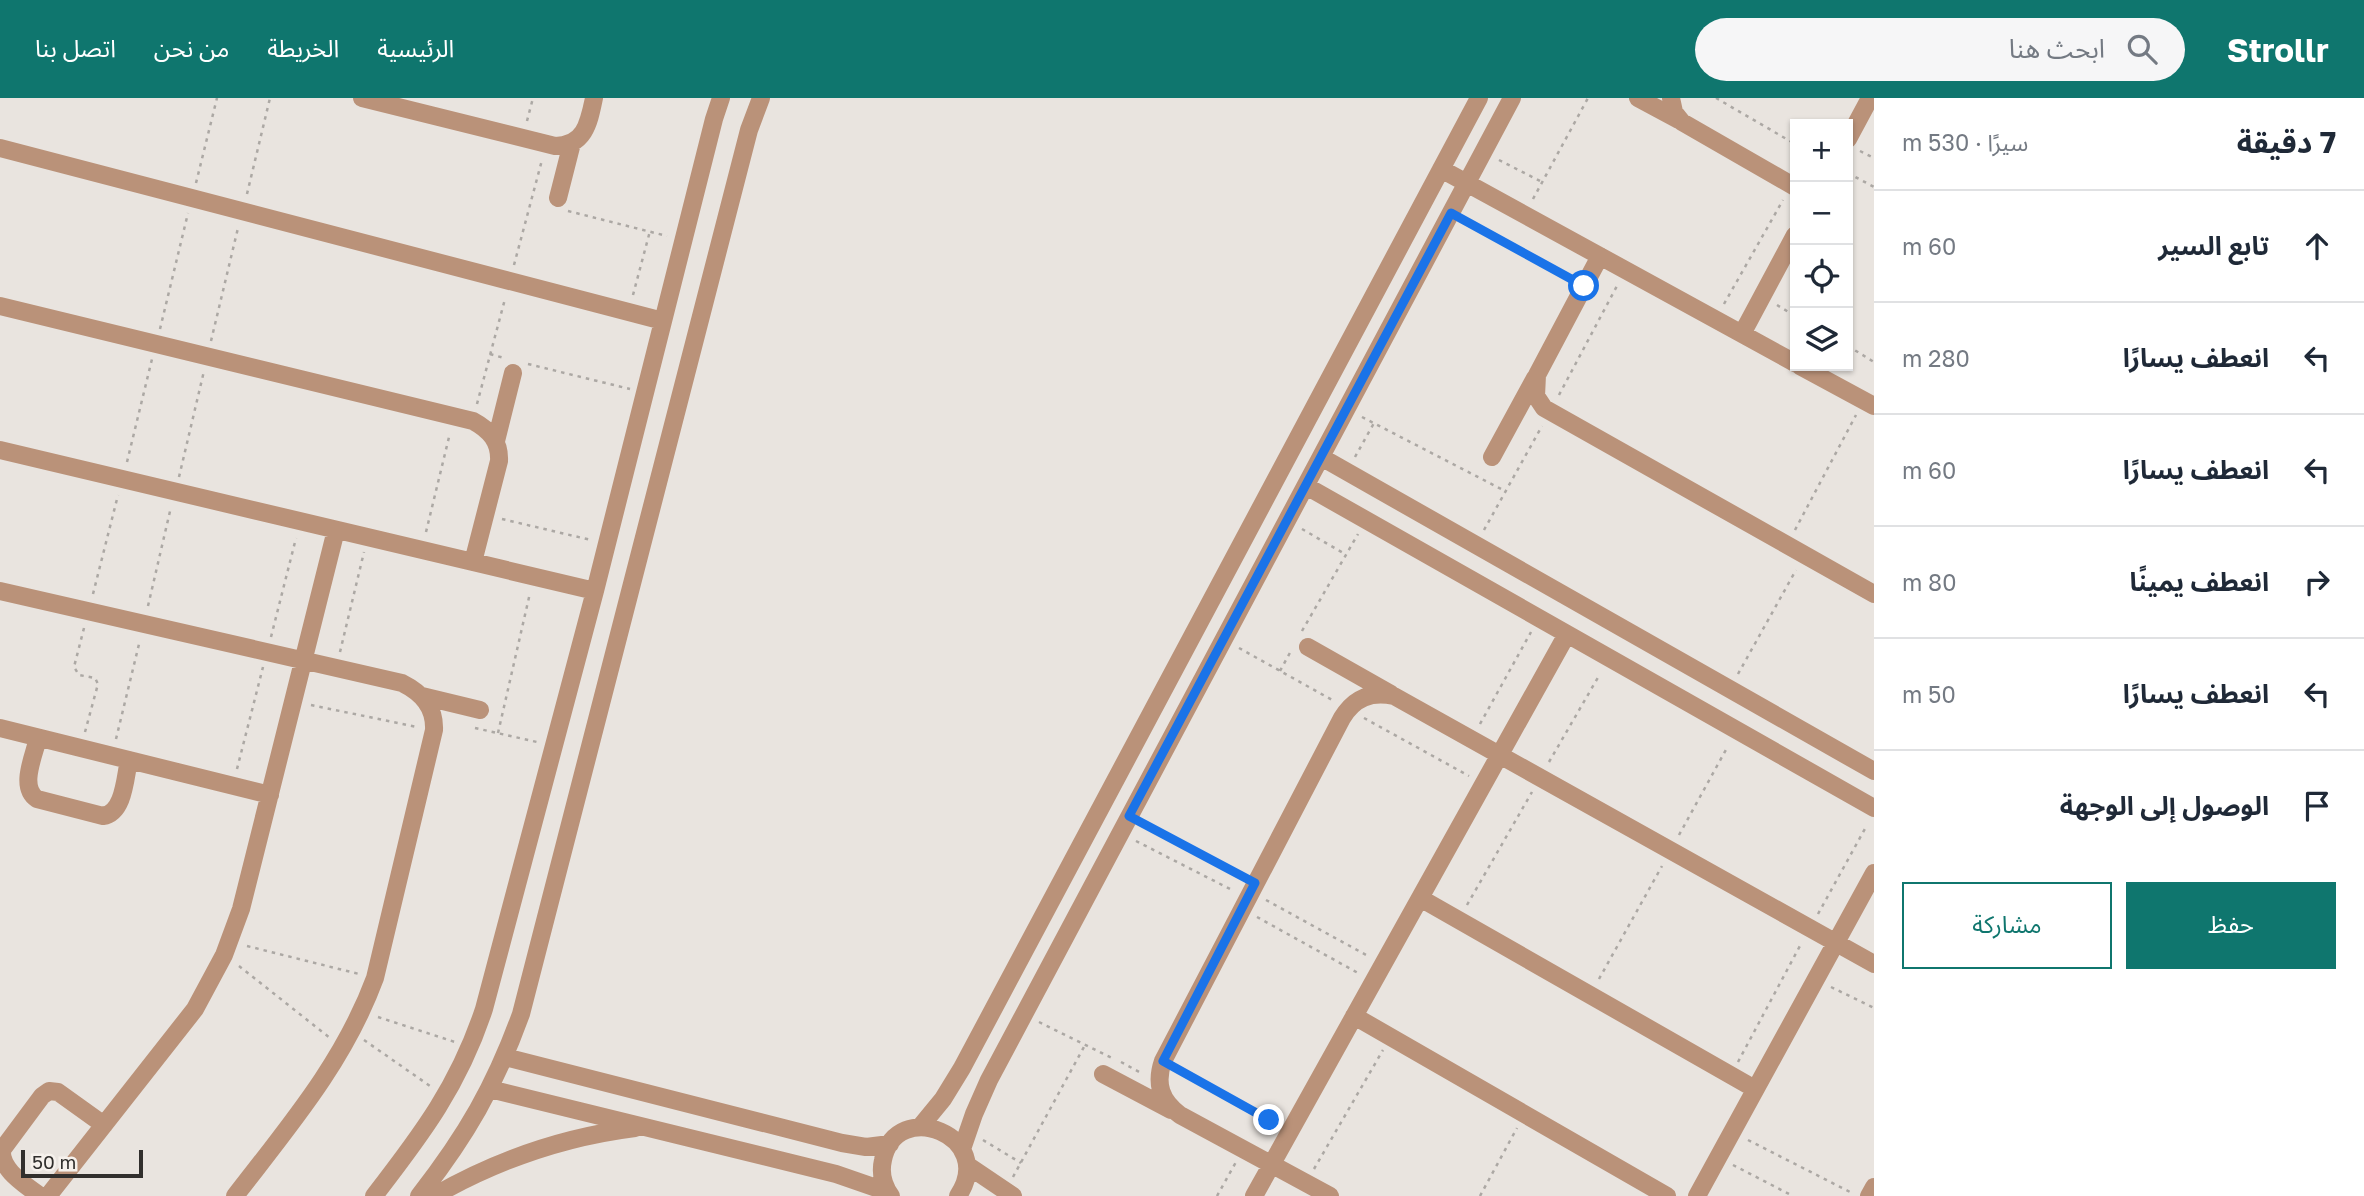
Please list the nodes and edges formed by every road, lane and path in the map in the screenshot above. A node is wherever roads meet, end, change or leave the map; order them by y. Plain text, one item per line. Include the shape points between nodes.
1 (216, 98) edge
2 (270, 98) edge
3 (362, 98) edge
4 (533, 98) edge
5 (594, 98) edge
6 (721, 98) edge
7 (761, 98) edge
8 (1479, 98) edge
9 (1512, 98) edge
10 (1588, 98) edge
11 (1638, 98) edge
12 (1671, 98) edge
13 (1716, 98) edge
14 (1870, 98) edge
15 (1682, 122) junction
16 (1853, 130) edge
17 (523, 138) junction
18 (1790, 141) edge
19 (572, 143) junction
20 (547, 144) junction
21 (0, 148) edge
22 (1484, 151) junction
23 (1441, 169) junction
24 (1853, 176) edge
25 (1467, 183) junction
26 (1542, 183) junction
27 (1790, 184) edge
28 (1874, 187) edge
29 (1790, 193) edge
30 (192, 198) junction
31 (564, 205) joint
32 (243, 211) junction
33 (1451, 213) junction
34 (1525, 215) junction
35 (650, 232) junction
36 (683, 240) junction
37 (1790, 244) edge
38 (1600, 256) junction
39 (510, 281) junction
40 (1584, 286) junction
41 (1762, 296) junction
42 (0, 306) edge
43 (628, 312) junction
44 (1790, 313) edge
45 (1716, 319) junction
46 (663, 321) junction
47 (1742, 334) junction
48 (156, 344) junction
49 (1853, 349) edge
50 (490, 354) junction
51 (207, 356) junction
52 (1790, 360) edge
53 (1874, 362) edge
54 (515, 365) junction
55 (1809, 371) edge
56 (1537, 375) junction
57 (645, 393) junction
58 (1869, 404) edge
59 (1347, 409) junction
60 (454, 417) junction
61 (473, 421) junction
62 (1374, 423) junction
63 (496, 441) junction
64 (0, 450) edge
65 (1321, 457) junction
66 (1492, 457) dead end
67 (1347, 472) junction
68 (122, 479) junction
69 (1306, 486) junction
70 (175, 492) junction
71 (1506, 492) dead end
72 (485, 515) junction
73 (1287, 520) junction
74 (1366, 520) junction
75 (300, 521) junction
76 (336, 530) junction
77 (368, 537) junction
78 (607, 544) junction
79 (1787, 545) junction
80 (421, 550) junction
81 (1346, 554) junction
82 (1804, 555) junction
83 (473, 562) junction
84 (534, 577) junction
85 (0, 591) edge
86 (595, 591) junction
87 (1874, 594) edge
88 (88, 611) junction
89 (1538, 618) junction
90 (143, 624) junction
91 (1567, 634) junction
92 (1308, 647) dead end
93 (267, 652) junction
94 (304, 661) junction
95 (336, 668) junction
96 (1280, 671) dead end
97 (1730, 689) junction
98 (422, 696) junction
99 (1394, 696) junction
100 (294, 701) junction
101 (476, 719) joint
102 (0, 728) edge
103 (434, 730) junction
104 (498, 733) junction
105 (38, 737) junction
106 (1471, 739) junction
107 (554, 746) junction
108 (81, 748) junction
109 (1499, 755) junction
110 (111, 756) junction
111 (130, 760) junction
112 (1874, 771) edge
113 (233, 786) junction
114 (270, 795) junction
115 (1874, 808) edge
116 (1129, 816) junction
117 (1120, 833) junction
118 (1874, 873) edge
119 (1249, 895) junction
120 (1420, 898) junction
121 (1835, 944) junction
122 (227, 948) junction
123 (1383, 964) junction
124 (1874, 964) edge
125 (375, 978) junction
126 (1816, 979) junction
127 (1373, 981) junction
128 (1874, 1008) edge
129 (362, 1011) junction
130 (1024, 1014) junction
131 (1354, 1016) junction
132 (352, 1032) junction
133 (1391, 1037) junction
134 (1085, 1045) junction
135 (470, 1047) junction
136 (343, 1048) junction
137 (505, 1058) junction
138 (1163, 1061) junction
139 (1103, 1074) dead end
140 (1159, 1082) junction
141 (490, 1089) junction
142 (1755, 1089) junction
143 (446, 1097) junction
144 (1525, 1114) junction
145 (1180, 1115) junction
146 (104, 1125) junction
147 (646, 1127) junction
148 (920, 1127) junction
149 (968, 1132) junction
150 (1290, 1132) junction
151 (1732, 1132) junction
152 (890, 1144) junction
153 (1243, 1149) junction
154 (965, 1157) junction
155 (1718, 1157) junction
156 (1021, 1163) junction
157 (1272, 1165) junction
158 (1306, 1183) junction
159 (1874, 1187) edge
160 (889, 1194) edge
161 (1009, 1194) edge
162 (40, 1196) edge
163 (48, 1196) edge
164 (235, 1196) edge
165 (374, 1196) edge
166 (419, 1196) edge
167 (434, 1196) edge
168 (958, 1196) edge
169 (1217, 1196) edge
170 (1254, 1196) edge
171 (1330, 1196) edge
172 (1480, 1196) edge
173 (1667, 1196) edge
174 (1697, 1196) edge
175 (1793, 1196) edge
176 (1857, 1196) edge
177 (1869, 1196) edge

1 - 30 path
2 - 32 path
3 - 17 street
4 - 17 path
5 - 19 street via 585,132
6 - 36 street
7 - 137 street via 521,1014
8 - 23 street
9 - 22 street
10 - 26 path
11 - 15 street
12 - 15 street
13 - 18 path
14 - 16 street
15 - 27 street
17 - 20 street
19 - 20 street
19 - 31 street
20 - 39 path
21 - 30 street
22 - 25 street
22 - 26 path
23 - 25 street
23 - 148 street via 962,1068
24 - 28 path
25 - 33 street
25 - 34 street
26 - 34 path
29 - 45 path
30 - 32 street
30 - 48 path
31 - 35 path
32 - 39 street
32 - 51 path
33 - 40 path
33 - 59 street
34 - 38 street
35 - 36 path
35 - 43 path
36 - 46 street
37 - 41 street
38 - 40 street
38 - 45 street
39 - 43 street
39 - 50 path
40 - 56 street
41 - 44 path
41 - 47 street
42 - 48 street
43 - 46 street
45 - 47 street
46 - 57 street
47 - 52 street
48 - 51 street
48 - 68 path
49 - 53 path
50 - 54 path
50 - 61 path
51 - 60 street
51 - 70 path
54 - 57 path
54 - 63 street
55 - 58 street
56 - 66 street
56 - 79 street via 1536,396 1549,412
57 - 78 street
58 - 79 path
59 - 62 path
59 - 65 street
60 - 61 street
60 - 80 path
61 - 63 street
62 - 67 path
62 - 71 path
63 - 72 street via 499,461
64 - 68 street
65 - 67 street
65 - 69 street
67 - 97 street
68 - 70 street
68 - 88 path
69 - 73 street
69 - 74 street
70 - 75 street
70 - 90 path
72 - 78 path
72 - 83 street
73 - 81 path
73 - 116 street
74 - 81 path
74 - 89 street
75 - 76 street
75 - 93 path
76 - 77 street
76 - 94 street
77 - 80 street
77 - 95 path
78 - 86 street
79 - 82 street
80 - 83 street
81 - 96 path
82 - 87 street
82 - 97 path
83 - 84 street
84 - 86 street
84 - 104 path
85 - 88 street
86 - 107 street
88 - 90 street
88 - 108 path via 74,667 98,684
89 - 91 street
89 - 106 path
90 - 93 street
90 - 110 path
91 - 109 street
91 - 115 street
92 - 99 street
93 - 94 street
93 - 113 path
94 - 95 street
94 - 100 street
95 - 98 street via 401,683
97 - 112 street
98 - 101 street
98 - 103 street via 435,718
99 - 106 street
99 - 119 street via 1373,694 1348,709
100 - 103 path
100 - 114 street
101 - 104 path
102 - 105 street
103 - 125 street
104 - 107 path
105 - 108 street
105 - 111 street via 27,786 37,799 107,815 116,811
106 - 109 street
107 - 135 street
108 - 110 street
109 - 120 street
109 - 121 street
110 - 111 street
111 - 113 street
113 - 114 street
114 - 122 street
116 - 117 street
116 - 119 path
117 - 119 path
117 - 130 street
118 - 121 street
119 - 123 path
119 - 127 path
119 - 138 street
120 - 123 street
120 - 142 street
121 - 124 street
121 - 126 street
122 - 125 path
122 - 136 path
122 - 146 street via 195,1009
123 - 127 street
125 - 129 street
126 - 128 path
126 - 142 street
127 - 131 street
129 - 132 street
129 - 135 path
130 - 134 path
130 - 149 street
131 - 133 street
131 - 150 street
132 - 136 street
132 - 143 path
133 - 144 street
133 - 158 path
134 - 140 path
134 - 156 path
135 - 143 street
136 - 164 street
137 - 141 street
137 - 152 street via 842,1143
138 - 140 street
138 - 150 path
139 - 145 street
140 - 145 street via 1165,1101
141 - 147 street
141 - 166 street via 452,1153
142 - 151 street
143 - 165 street
144 - 172 path
144 - 173 street
145 - 153 street
146 - 162 street via 58,1092 42,1096 0,1159
146 - 163 street
147 - 160 street via 836,1174
147 - 167 street via 581,1137 529,1152
148 - 152 street
148 - 154 street via 949,1134
149 - 154 street
149 - 156 path
150 - 157 street
151 - 155 street
151 - 176 path
152 - 160 street via 882,1168
153 - 157 street
153 - 169 path
154 - 161 street
154 - 168 street via 964,1185
155 - 174 street
155 - 175 path
156 - 161 path
157 - 158 street
157 - 170 street
158 - 171 street
159 - 177 street

